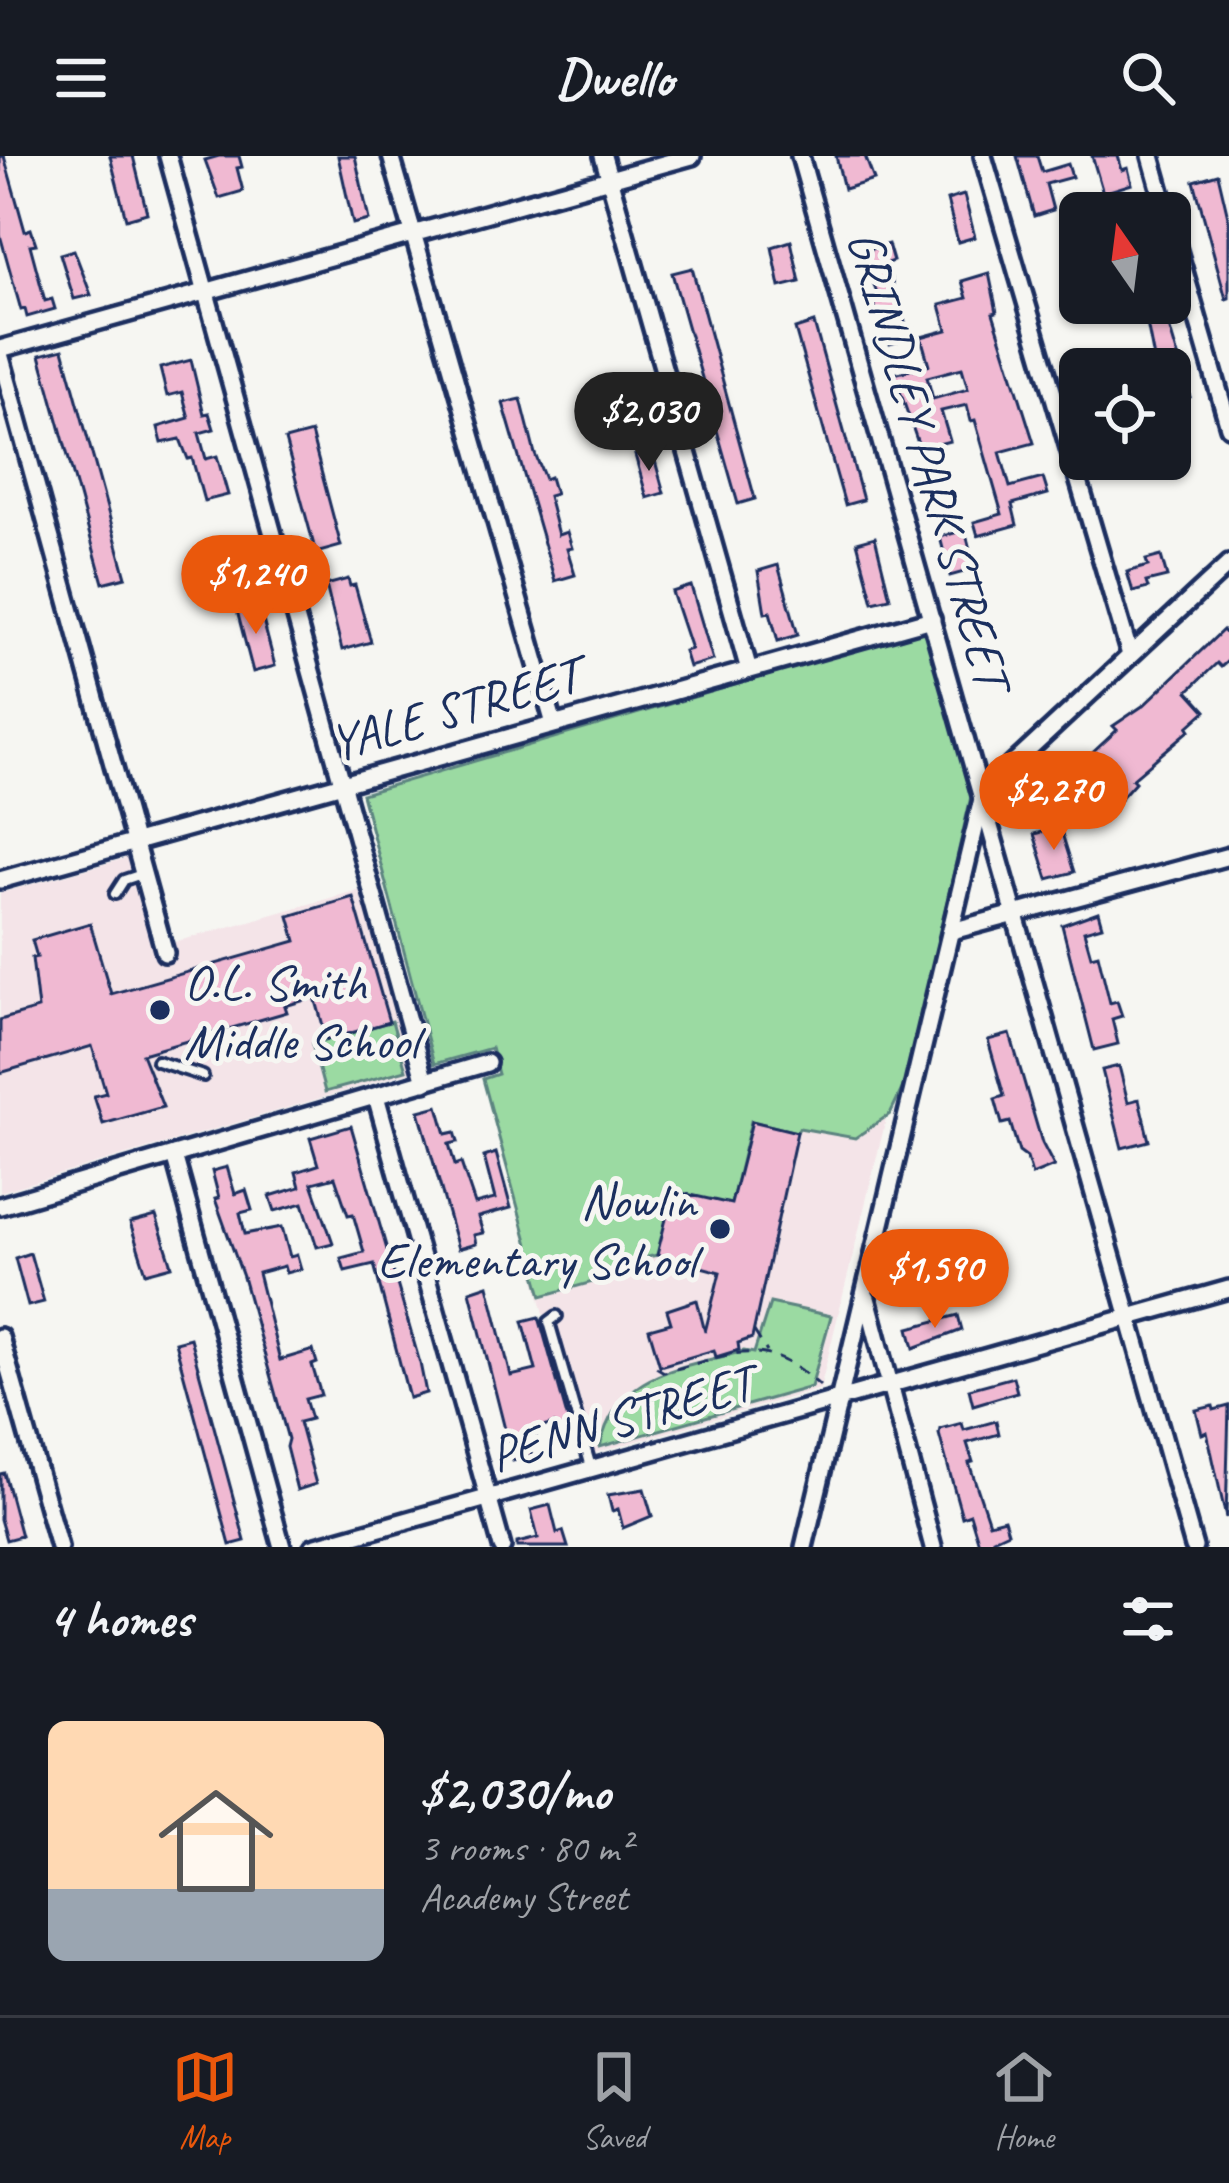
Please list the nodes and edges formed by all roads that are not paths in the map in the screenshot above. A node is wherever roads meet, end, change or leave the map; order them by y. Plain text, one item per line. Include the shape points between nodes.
1 (167, 156) edge
2 (391, 156) edge
3 (603, 156) edge
4 (692, 156) edge
5 (800, 156) edge
6 (982, 156) edge
7 (1150, 156) edge
8 (609, 180) junction
9 (1161, 192) edge
10 (414, 234) junction
11 (205, 292) junction
12 (1191, 296) edge
13 (0, 351) edge
14 (1229, 427) edge
15 (1229, 564) edge
16 (932, 619) junction
17 (1130, 656) junction
18 (749, 670) junction
19 (554, 724) junction
20 (342, 783) junction
21 (982, 799) junction
22 (134, 841) junction
23 (1229, 856) edge
24 (143, 874) junction
25 (0, 880) edge
26 (115, 894) dead end
27 (1017, 916) junction
28 (952, 931) junction
29 (165, 953) dead end
30 (157, 1061) dead end
31 (487, 1063) dead end
32 (203, 1076) dead end
33 (425, 1082) junction
34 (376, 1096) junction
35 (174, 1155) junction
36 (0, 1206) edge
37 (1229, 1289) edge
38 (866, 1295) junction
39 (557, 1316) dead end
40 (1130, 1317) junction
41 (0, 1337) edge
42 (888, 1385) junction
43 (839, 1398) junction
44 (591, 1469) junction
45 (488, 1498) junction
46 (59, 1547) edge
47 (282, 1547) edge
48 (313, 1547) edge
49 (502, 1547) edge
50 (804, 1547) edge
51 (933, 1547) edge
52 (1195, 1547) edge

1 - 11 street
2 - 10 street
3 - 8 street
4 - 8 street
5 - 16 street, GRINDLEY PARK STREET
6 - 17 street
7 - 9 street
8 - 10 street
8 - 18 street
10 - 11 street
10 - 19 street
11 - 13 street
11 - 20 street
12 - 14 street
13 - 22 street
15 - 17 street
16 - 18 street, YALE STREET
16 - 21 street, GRINDLEY PARK STREET
17 - 21 street
18 - 19 street, YALE STREET
19 - 20 street, YALE STREET
20 - 22 street, YALE STREET
20 - 33 street
21 - 27 street, GRINDLEY PARK STREET
21 - 28 street
22 - 24 street
22 - 25 street, YALE STREET
23 - 27 street
24 - 26 lane via 124,880
24 - 29 street
27 - 28 street
27 - 40 street, GRINDLEY PARK STREET
28 - 38 street
30 - 32 lane
31 - 33 street
33 - 34 street
34 - 35 street
34 - 45 street
35 - 36 street
35 - 47 street
37 - 40 street, PENN STREET
38 - 42 street
38 - 43 street
39 - 44 lane via 550,1322
40 - 42 street, PENN STREET
40 - 52 street, GRINDLEY PARK STREET
41 - 46 street
42 - 43 street, PENN STREET
42 - 51 street
43 - 44 street, PENN STREET
43 - 50 street
44 - 45 street, PENN STREET
45 - 48 street, PENN STREET
45 - 49 street

